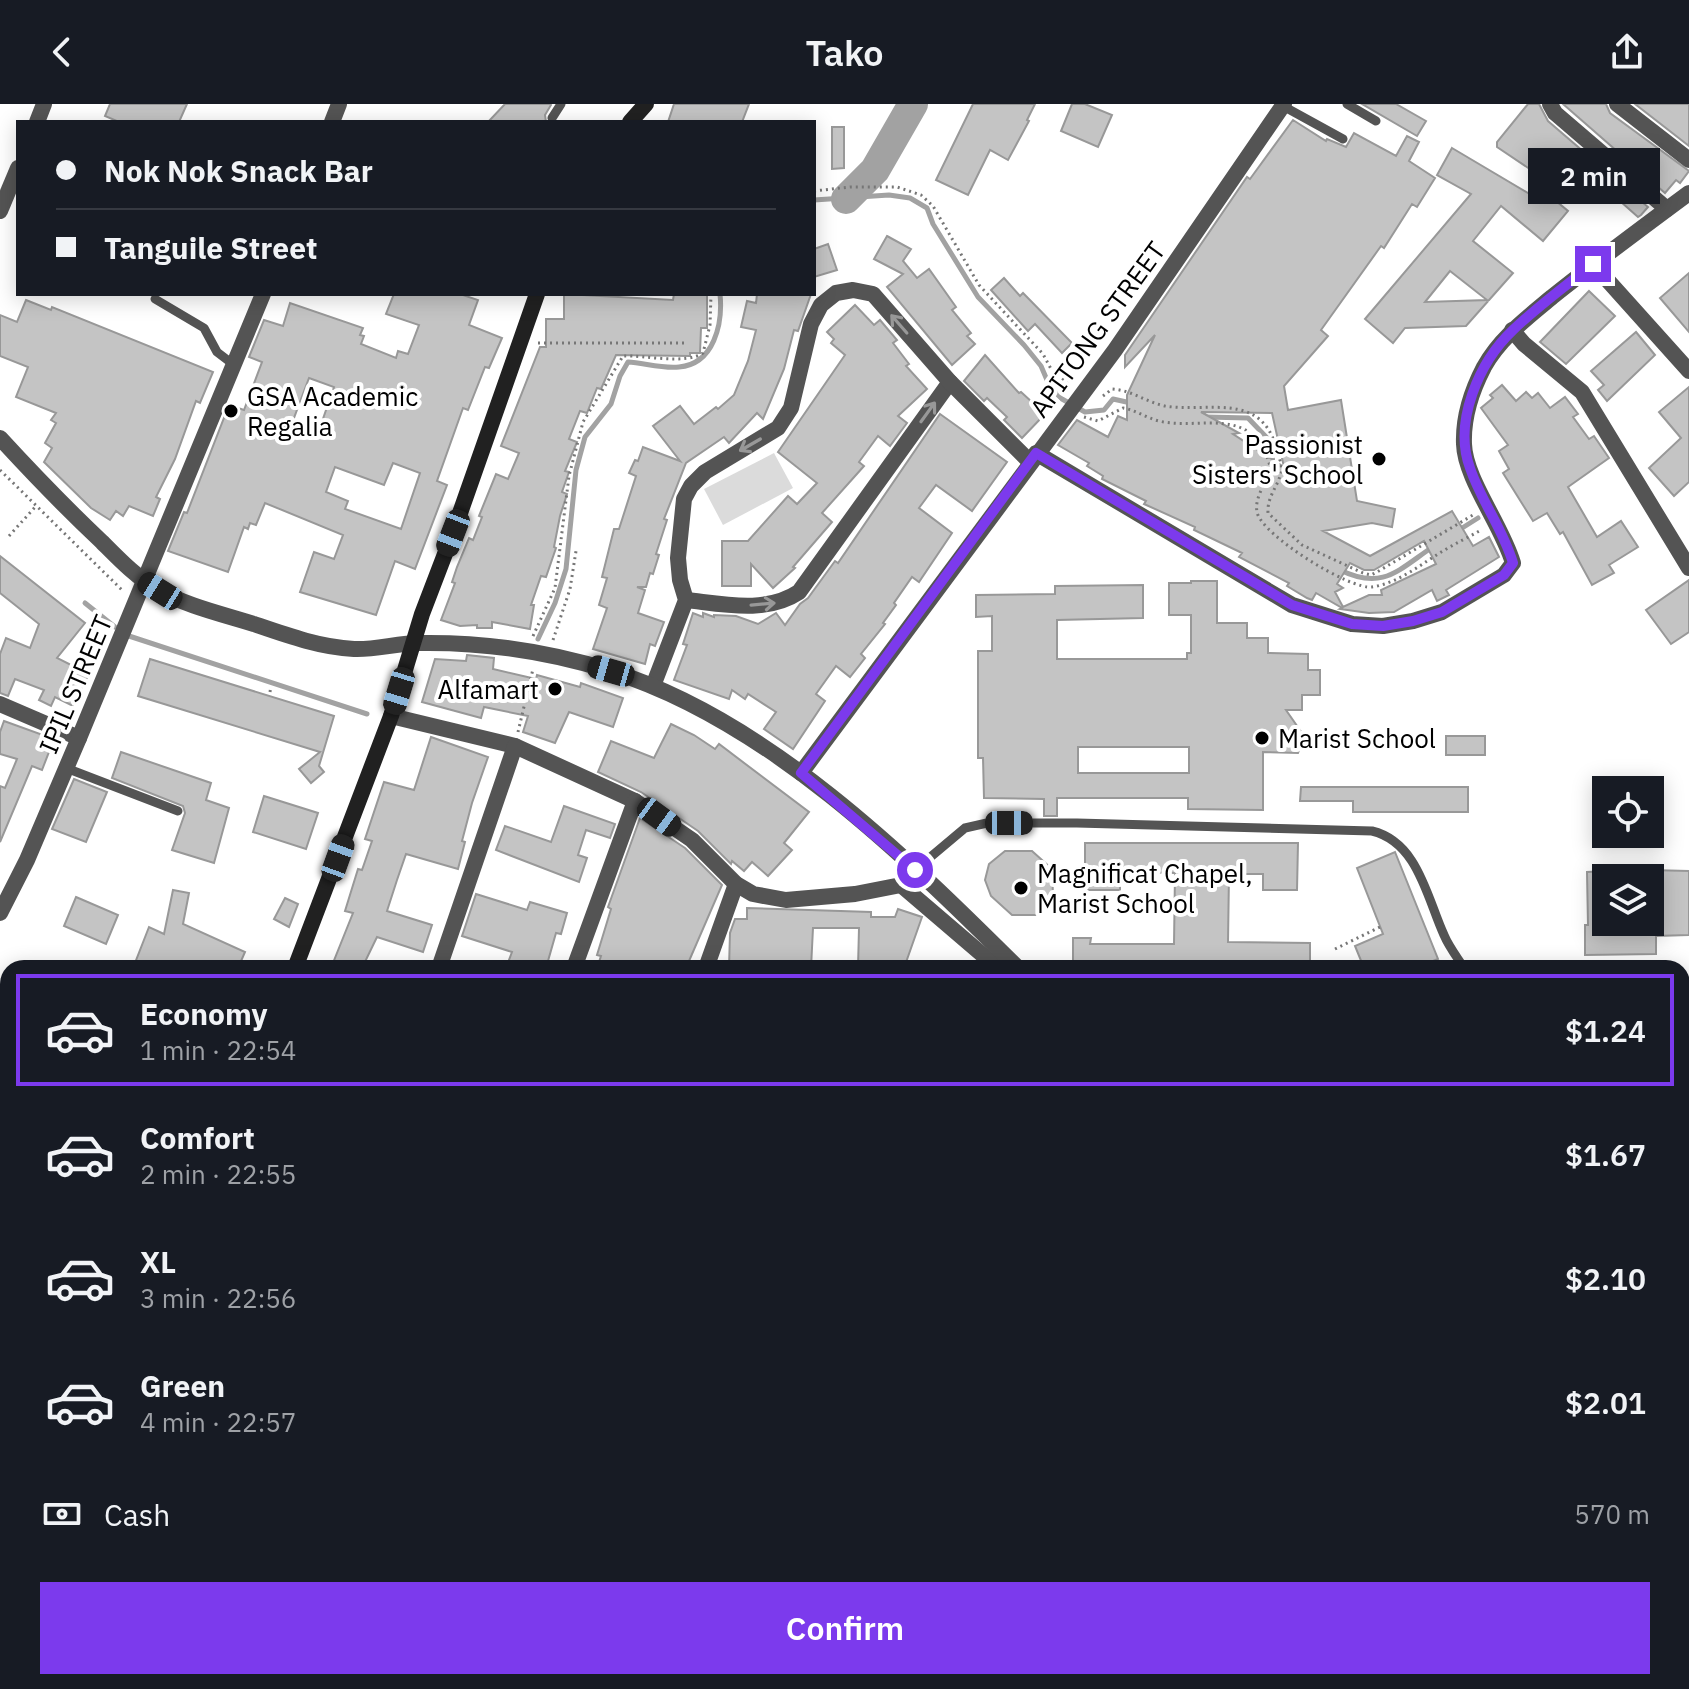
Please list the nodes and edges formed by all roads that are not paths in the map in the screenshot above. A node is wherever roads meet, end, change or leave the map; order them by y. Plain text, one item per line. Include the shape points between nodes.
1 (561, 104) edge
2 (646, 104) edge
3 (1347, 104) edge
4 (1617, 104) edge
5 (1284, 105) edge
6 (1552, 108) edge
7 (552, 118) dead end
8 (632, 120) edge
9 (1376, 121) dead end
10 (1343, 139) dead end
11 (1689, 160) edge
12 (16, 173) edge
13 (1689, 193) edge
14 (1667, 209) junction
15 (0, 211) edge
16 (1593, 264) junction
17 (262, 296) edge
18 (536, 296) edge
19 (155, 299) dead end
20 (1512, 330) junction
21 (234, 365) junction
22 (1689, 371) edge
23 (950, 382) junction
24 (0, 438) edge
25 (1033, 458) junction
26 (1689, 568) edge
27 (146, 582) junction
28 (686, 600) junction
29 (412, 643) junction
30 (653, 686) junction
31 (0, 704) edge
32 (391, 716) junction
33 (79, 738) junction
34 (515, 746) junction
35 (66, 768) junction
36 (801, 773) junction
37 (635, 801) junction
38 (178, 811) dead end
39 (915, 870) junction
40 (736, 884) junction
41 (901, 885) junction
42 (0, 913) edge
43 (298, 960) edge
44 (442, 960) edge
45 (577, 960) edge
46 (709, 960) edge
47 (989, 960) edge
48 (1010, 960) edge
49 (1459, 960) edge

1 - 7 lane
2 - 8 main road
3 - 9 lane
4 - 11 street
5 - 10 lane
5 - 25 street, APITONG STREET via 1078,404
6 - 14 street
12 - 15 street
13 - 14 street
14 - 16 street
16 - 20 street
16 - 22 street
17 - 21 street, IPIL STREET
18 - 29 main road
19 - 21 lane via 204,328 217,352
20 - 25 street via 1485,366 1467,411 1464,445 1513,563 1504,575 1428,617 1383,626 1352,624 1292,605
20 - 26 street via 1582,392
21 - 27 street, IPIL STREET
23 - 25 street
28 -> 23 street via 764,605 799,592
23 -> 28 street via 873,294 836,293 821,305 811,324 791,408 778,428 705,472 684,499 678,558
24 - 27 street via 60,503
25 - 36 street, APITONG STREET
27 - 29 street via 188,602 316,644 364,649
27 - 33 street, IPIL STREET
28 - 30 street
29 - 30 street via 537,652
29 - 32 main road
30 - 36 street via 718,719
31 - 33 street
32 - 34 street
32 - 43 main road
33 - 35 street, IPIL STREET
34 - 37 street
34 - 44 street
35 - 38 lane
35 - 42 street, IPIL STREET
36 - 39 street
37 - 40 street via 692,840
37 - 45 street
39 - 41 street
39 - 48 street
39 - 49 lane via 965,828 987,823 1372,831 1386,834 1420,873
40 - 41 street via 753,894 786,900
40 - 46 street
41 - 47 street

